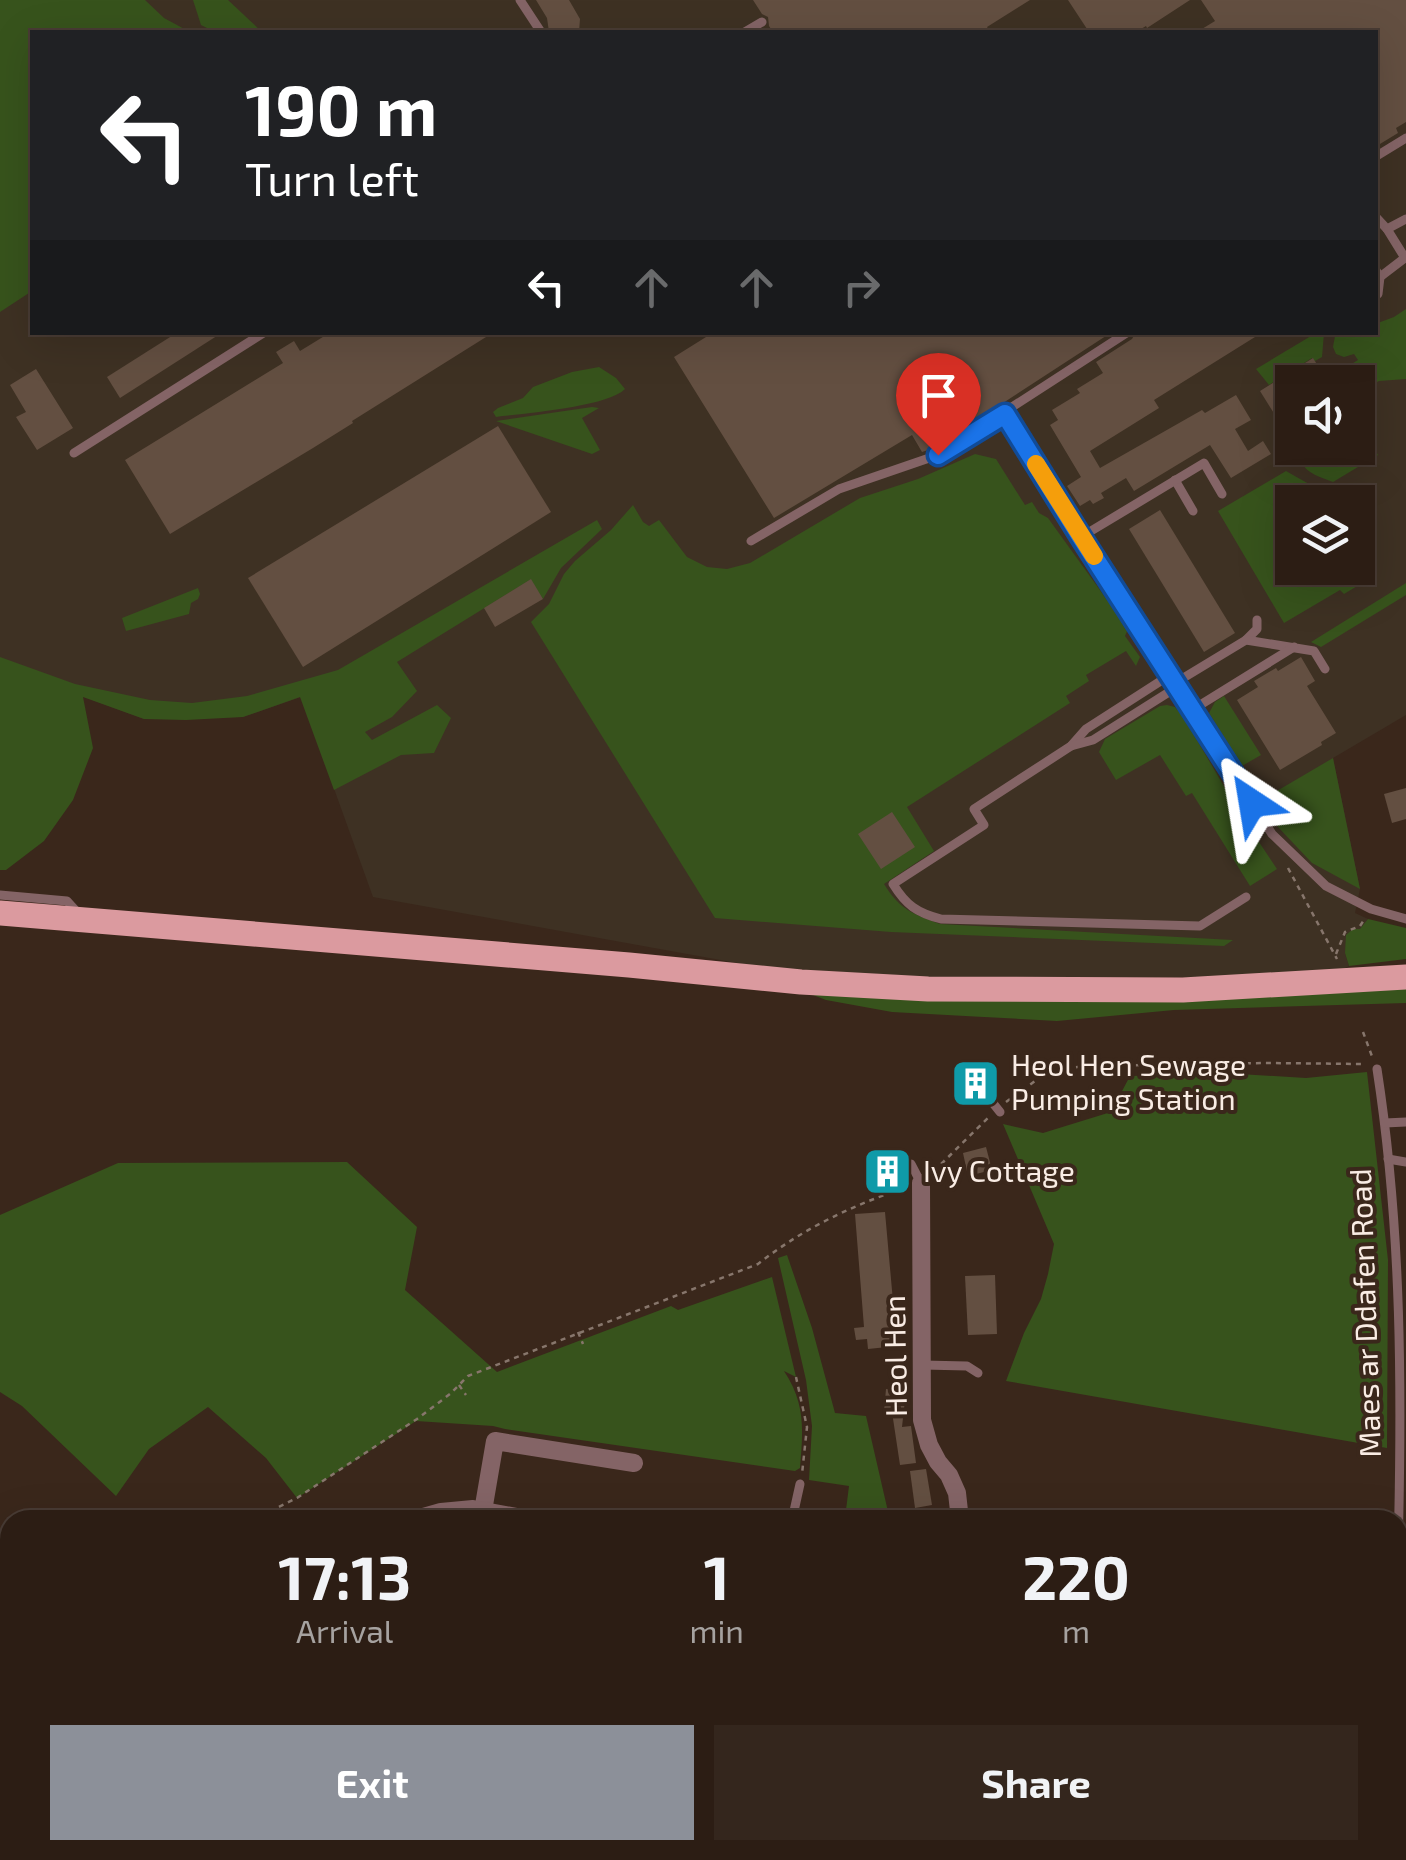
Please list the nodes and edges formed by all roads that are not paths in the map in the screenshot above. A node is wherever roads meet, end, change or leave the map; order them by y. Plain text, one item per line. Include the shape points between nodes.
1 (520, 0) edge
2 (762, 22) dead end
3 (539, 30) edge
4 (748, 30) edge
5 (1406, 138) edge
6 (1378, 156) edge
7 (1378, 219) edge
8 (1406, 219) edge
9 (1387, 229) junction
10 (1406, 257) edge
11 (1378, 272) edge
12 (261, 335) edge
13 (1124, 335) edge
14 (1005, 414) junction
15 (74, 453) dead end
16 (1175, 480) junction
17 (1222, 494) dead end
18 (1194, 511) dead end
19 (1081, 537) junction
20 (751, 541) dead end
21 (1257, 620) dead end
22 (1246, 640) junction
23 (1294, 648) junction
24 (1325, 668) dead end
25 (1174, 681) junction
26 (1192, 710) junction
27 (1071, 746) junction
28 (0, 894) edge
29 (1246, 897) dead end
30 (0, 914) edge
31 (1406, 920) edge
32 (84, 922) junction
33 (1406, 977) edge
34 (1376, 1067) road end
35 (981, 1088) dead end
36 (999, 1111) road end
37 (1406, 1122) edge
38 (1385, 1123) junction
39 (1388, 1159) junction
40 (1406, 1162) edge
41 (911, 1164) dead end
42 (922, 1183) joint
43 (923, 1365) junction
44 (978, 1373) dead end
45 (1403, 1456) edge
46 (634, 1463) dead end
47 (800, 1484) road end
48 (483, 1510) edge
49 (794, 1510) edge
50 (959, 1510) edge
51 (1400, 1510) edge

1 - 3 lane
2 - 4 lane
5 - 6 lane
7 - 9 lane
8 - 9 lane
9 - 10 lane
10 - 11 lane
12 - 15 lane
13 - 14 lane
14 - 19 lane
14 - 20 lane via 938,455 839,490
16 - 17 lane via 1204,463
16 - 18 lane
16 - 19 lane
19 - 25 lane
21 - 22 lane
22 - 23 lane
22 - 25 lane
23 - 24 lane via 1314,651
23 - 26 lane
25 - 26 lane
25 - 27 lane via 1086,730
25 - 27 lane via 1092,740
26 - 31 lane via 1272,834 1326,886
27 - 29 lane via 974,809 984,825 893,884 904,902 941,919 1200,926
28 - 32 lane via 67,901
30 - 32 main road
32 - 33 main road via 928,988 1183,990
34 - 38 lane, Maes ar Ddafen Road
35 - 36 lane
37 - 38 lane
38 - 39 lane, Maes ar Ddafen Road
39 - 40 lane
39 - 45 lane, Maes ar Ddafen Road
41 - 42 lane
42 - 43 street, Heol Hen
43 - 44 lane via 966,1366
43 - 50 street, Heol Hen via 922,1420 957,1492
45 - 51 lane, Maes ar Ddafen Road
46 - 48 street via 495,1441
47 - 49 lane

